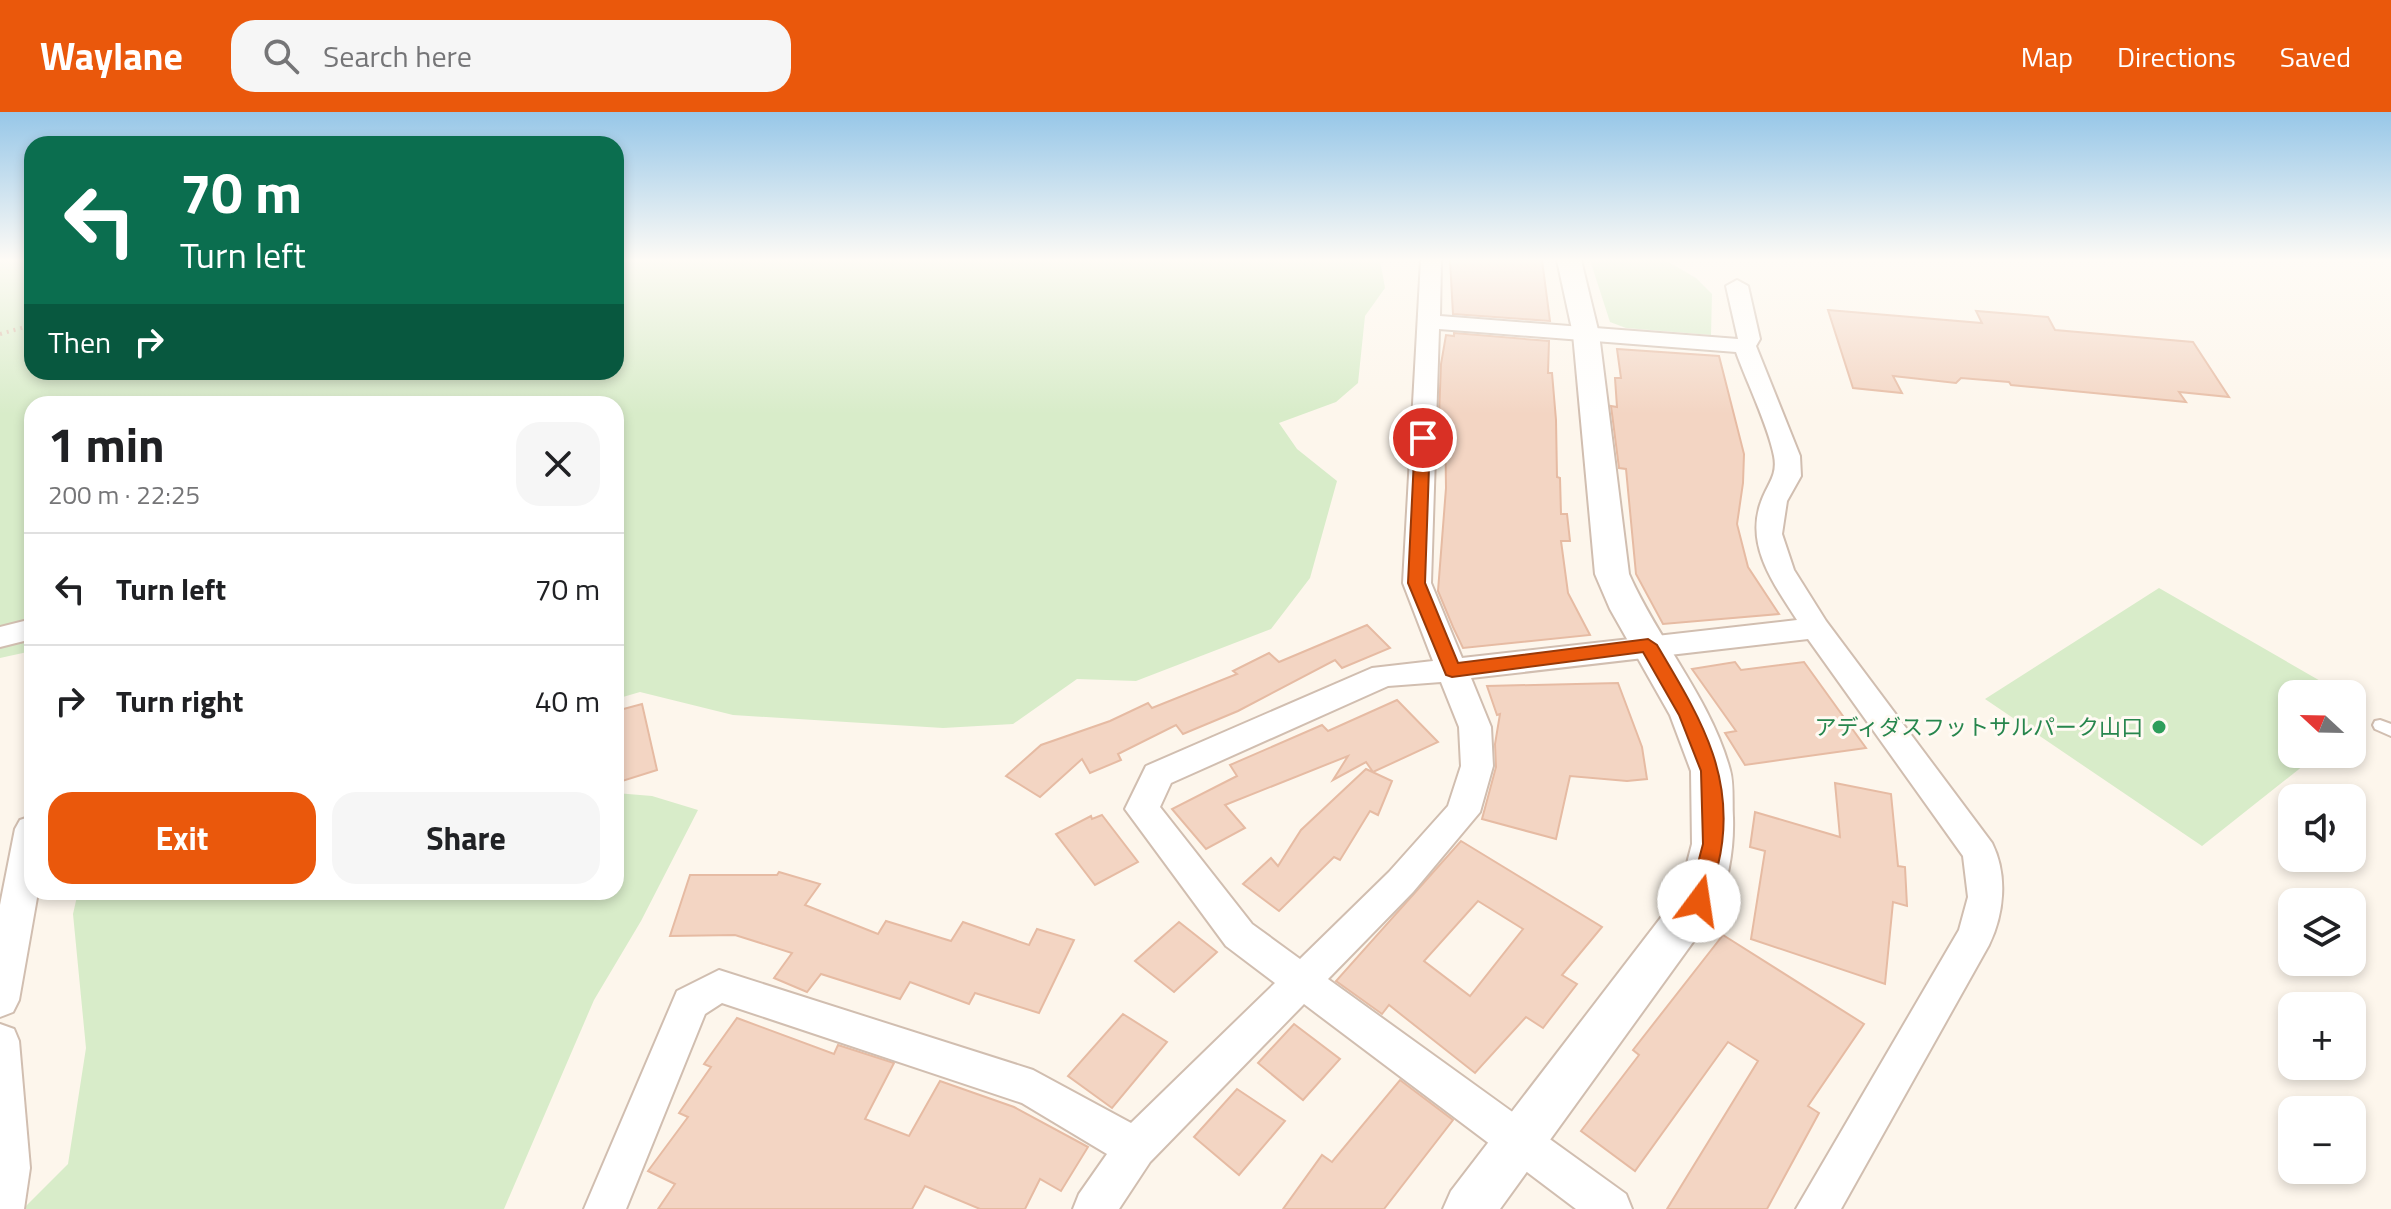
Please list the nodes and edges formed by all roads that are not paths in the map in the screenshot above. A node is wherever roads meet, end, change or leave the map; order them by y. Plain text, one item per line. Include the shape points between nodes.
1 (1429, 311) edge
2 (1581, 311) edge
3 (1743, 311) edge
4 (1428, 322) junction
5 (1586, 334) junction
6 (1745, 346) junction
7 (1816, 628) junction
8 (24, 631) edge
9 (0, 637) edge
10 (1648, 645) junction
11 (1452, 670) junction
12 (24, 872) edge
13 (1300, 981) junction
14 (0, 1000) edge
15 (0, 1041) edge
16 (1518, 1142) junction
17 (1135, 1148) junction
18 (3, 1209) edge
19 (605, 1209) edge
20 (1094, 1209) edge
21 (1469, 1209) edge
22 (1611, 1209) edge
23 (1817, 1209) edge

1 - 4 street
2 - 5 street
3 - 6 street via 1749,339
4 - 5 street
4 - 11 street via 1417,583
5 - 6 street
5 - 10 street via 1612,574
6 - 7 street via 1787,456 1788,476 1774,501 1768,534 1780,570
7 - 10 street
7 - 23 street via 1980,853 1986,897 1976,934
8 - 9 street
10 - 11 street
10 - 16 street via 1689,715 1711,771 1713,844 1699,901
11 - 13 street via 1475,727 1477,766 1463,812
11 - 13 street via 1383,676 1158,775 1142,809 1239,935
12 - 14 street
13 - 16 street
13 - 17 street
15 - 18 street via 9,1168
16 - 21 street
16 - 22 street
17 - 19 street via 1033,1088 719,986 690,1003
17 - 20 street

